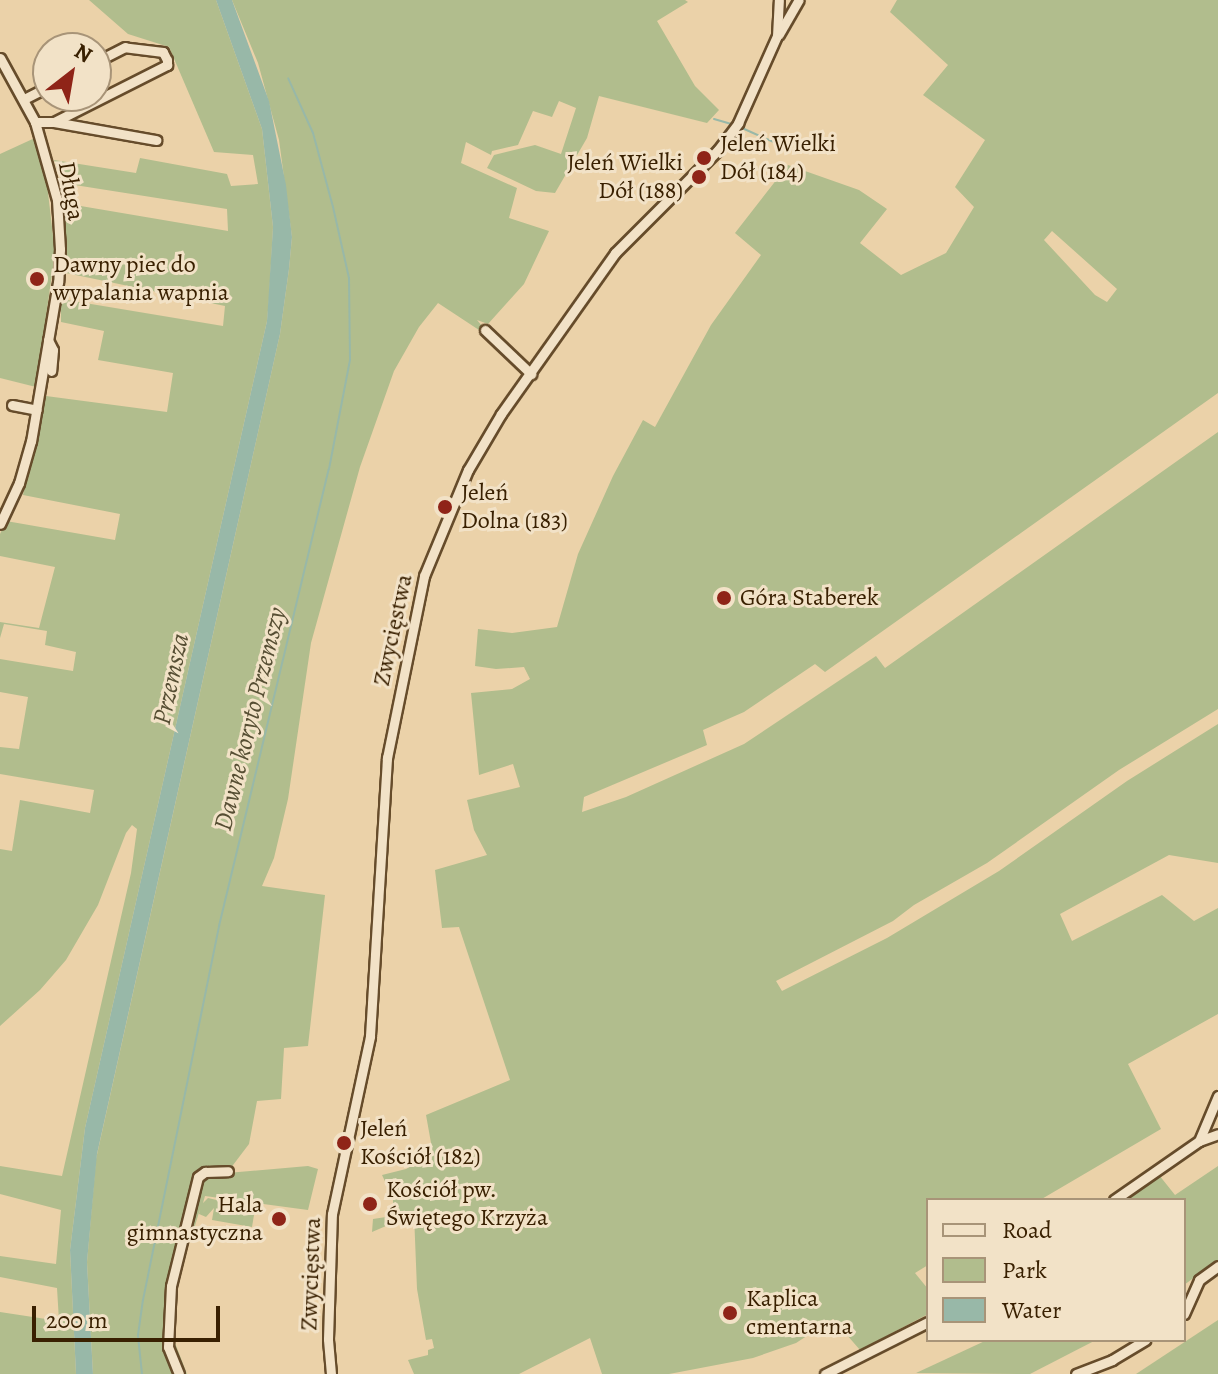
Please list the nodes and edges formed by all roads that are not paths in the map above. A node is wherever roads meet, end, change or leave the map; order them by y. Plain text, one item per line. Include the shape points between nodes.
1 (779, 0) edge
2 (799, 0) edge
3 (777, 36) junction
4 (112, 54) edge
5 (0, 58) edge
6 (112, 93) edge
7 (32, 95) edge
8 (24, 99) junction
9 (74, 112) edge
10 (35, 122) junction
11 (54, 122) junction
12 (156, 140) dead end
13 (485, 330) dead end
14 (48, 340) junction
15 (51, 371) dead end
16 (531, 374) junction
17 (12, 405) dead end
18 (37, 410) junction
19 (1, 521) edge
20 (1218, 1096) edge
21 (1218, 1134) edge
22 (1199, 1141) junction
23 (228, 1171) dead end
24 (1117, 1198) edge
25 (1218, 1266) edge
26 (1186, 1309) edge
27 (926, 1323) edge
28 (1142, 1342) edge
29 (179, 1374) edge
30 (331, 1374) edge
31 (825, 1374) edge
32 (1076, 1374) edge

1 - 3 street, Zwycięstwa
2 - 3 street
3 - 16 street, Zwycięstwa via 727,138 615,253
4 - 6 street via 125,47 163,52 167,65
5 - 8 street, Długa
7 - 8 street
8 - 10 street, Długa
9 - 11 street
10 - 11 street
10 - 14 street, Długa via 58,217 58,282
11 - 12 street
13 - 16 street
14 - 15 street, Długa via 53,350
14 - 18 street, Długa
16 - 30 street, Zwycięstwa via 468,470 424,576 412,627 387,758 370,1036 332,1214
17 - 18 street
18 - 19 street, Długa via 19,483
20 - 22 street
21 - 22 street
22 - 24 street
23 - 29 street via 201,1174 194,1192 168,1307 168,1347
25 - 26 street via 1199,1280
27 - 31 street
28 - 32 street

